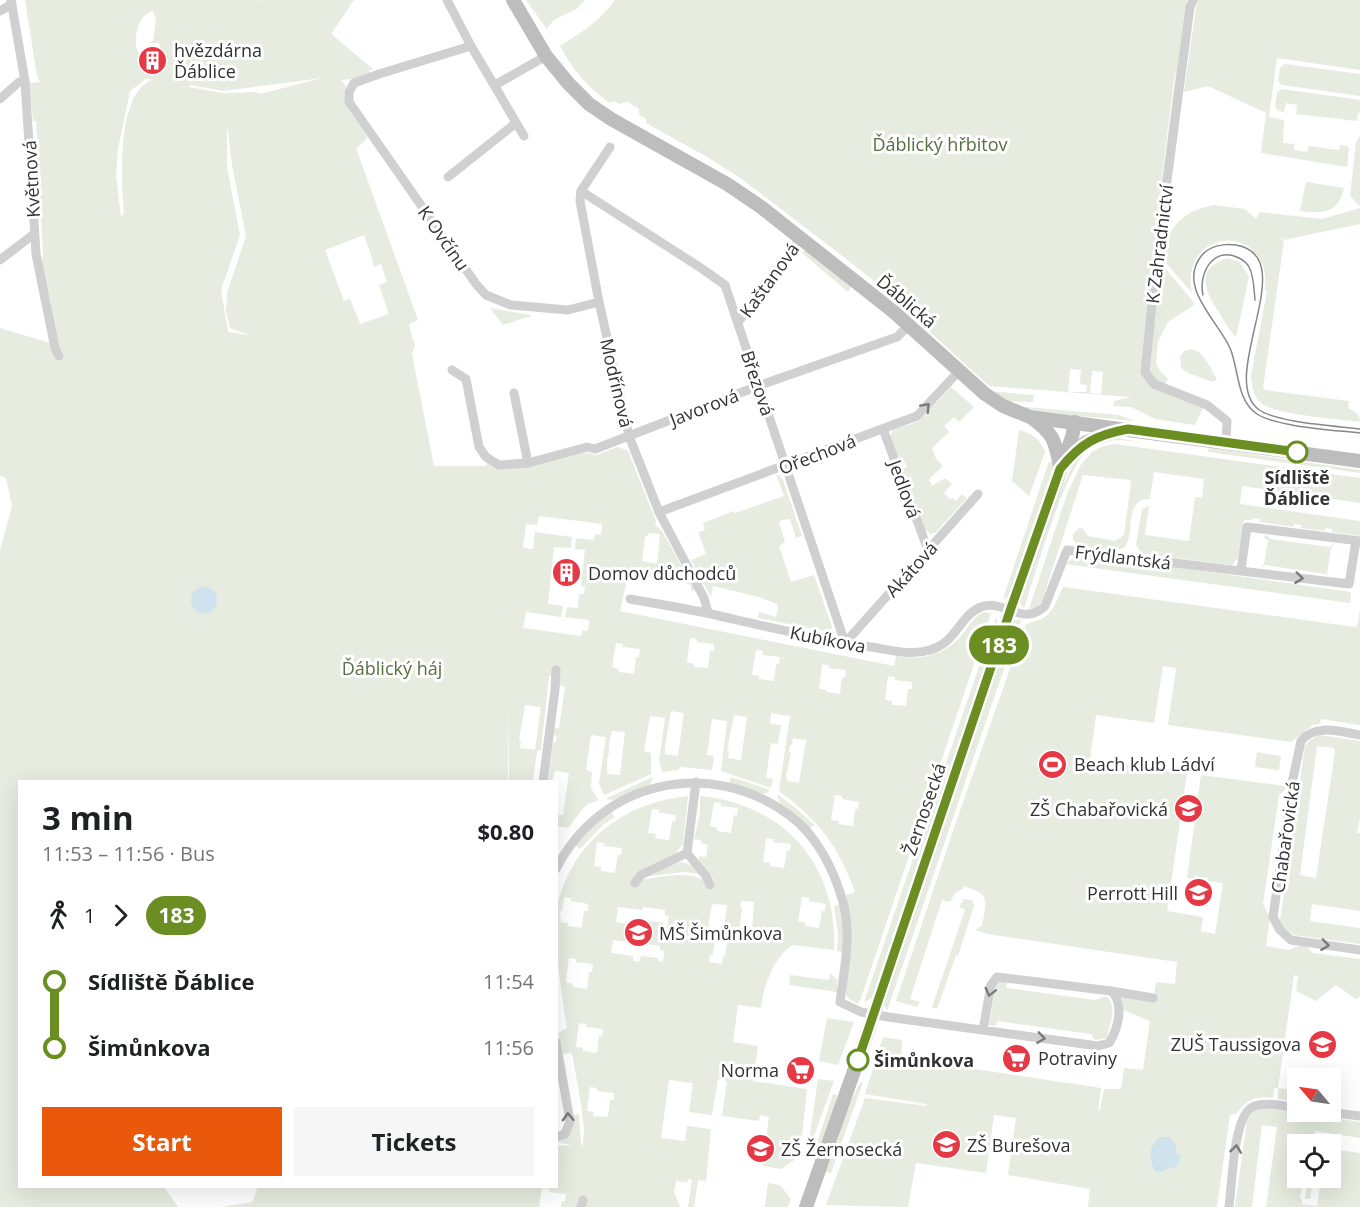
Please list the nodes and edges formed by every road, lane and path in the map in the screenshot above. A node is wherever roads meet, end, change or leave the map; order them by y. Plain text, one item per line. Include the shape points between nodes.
1 (447, 0) edge
2 (513, 0) edge
3 (1193, 0) edge
4 (11, 2) edge
5 (0, 11) edge
6 (471, 46) junction
7 (546, 56) junction
8 (25, 81) junction
9 (495, 85) junction
10 (0, 99) edge
11 (516, 123) junction
12 (524, 136) dead end
13 (610, 147) dead end
14 (448, 177) dead end
15 (581, 191) junction
16 (34, 234) junction
17 (801, 238) junction
18 (0, 260) edge
19 (599, 302) junction
20 (738, 323) junction
21 (909, 325) junction
22 (59, 356) dead end
23 (452, 370) dead end
24 (959, 371) junction
25 (758, 386) junction
26 (514, 393) dead end
27 (1030, 417) junction
28 (1075, 422) junction
29 (883, 429) junction
30 (1128, 429) junction
31 (629, 436) junction
32 (1226, 442) junction
33 (1360, 461) edge
34 (528, 463) junction
35 (787, 465) junction
36 (1060, 469) junction
37 (978, 494) dead end
38 (659, 512) junction
39 (1358, 541) edge
40 (928, 550) junction
41 (1241, 570) junction
42 (630, 599) dead end
43 (1010, 611) junction
44 (708, 613) junction
45 (845, 643) junction
46 (556, 670) dead end
47 (1360, 735) edge
48 (543, 780) edge
49 (696, 782) junction
50 (687, 853) junction
51 (558, 866) edge
52 (635, 883) dead end
53 (710, 885) dead end
54 (1360, 950) edge
55 (1111, 991) junction
56 (1153, 998) dead end
57 (873, 1014) junction
58 (983, 1030) junction
59 (558, 1068) edge
60 (560, 1094) edge
61 (1287, 1106) edge
62 (1341, 1114) edge
63 (1360, 1116) edge
64 (558, 1136) edge
65 (806, 1207) edge
66 (1229, 1207) edge

1 - 6 street
2 - 7 main road, Ďáblická
3 - 32 street, K Zahradnictví via 1145,372 1154,384 1207,405 1227,422
4 - 5 street
4 - 8 street, Květnová
6 - 9 street
6 - 19 street, K Ovčínu via 354,83 349,102 486,295 511,305 567,310
7 - 9 street
7 - 17 main road, Ďáblická via 568,84 610,119 727,184
8 - 10 street
8 - 16 street, Květnová
9 - 11 street
11 - 12 street
11 - 14 street
13 - 15 street
15 - 19 street, Modřínová
15 - 20 street, Březová via 725,285
16 - 18 street
16 - 22 street, Květnová
17 - 20 street, Kaštanová
17 - 21 main road, Ďáblická
19 - 31 street, Modřínová
20 - 25 street, Březová
21 - 24 main road, Ďáblická
21 - 25 street, Javorová via 897,336
23 - 34 street, Javorová via 466,379 479,447 486,457 499,465
24 - 27 main road, Ďáblická via 990,398
29 -> 24 street, Ořechová via 917,416
25 - 31 street, Javorová
25 - 35 street, Březová
26 - 34 street
27 - 28 main road, Ďáblická
27 - 36 main road via 1053,437
28 - 30 main road, Ďáblická
28 - 36 main road, Žernosecká
29 - 35 street, Ořechová
29 - 40 street, Jedlová
30 - 32 main road, Ďáblická
30 - 36 main road via 1086,442
31 - 34 street, Javorová via 595,449 587,447
31 - 38 street, Modřínová
32 - 33 main road, Ďáblická
35 - 38 street, Ořechová
35 - 45 street, Březová
36 - 43 main road, Žernosecká
37 - 40 street, Akátová
38 - 44 street, Modřínová
41 -> 39 street, Frýdlantská via 1349,584
39 - 41 street, Frýdlantská via 1247,527
40 - 45 street, Akátová
41 - 43 street, Frýdlantská via 1067,550 1045,606 1030,615
42 - 44 street, Kubíkova
43 - 45 street, Kubíkova via 988,605 979,607 952,638 915,654
43 - 57 main road, Žernosecká
44 - 45 street, Kubíkova
46 - 48 street
47 -> 54 street, Chabařovická via 1326,730 1311,732 1301,741 1274,917 1291,940
49 - 50 street
49 - 51 street via 659,786 608,809 576,838
49 - 57 street via 748,792 790,816 814,840 830,867 846,914 847,954 840,1002
50 - 52 street via 641,875
50 - 53 street
55 - 56 street
55 -> 58 street via 998,977 991,985
58 -> 55 street via 1098,1046 1109,1043 1115,1034 1119,1006 1118,997
57 - 58 street
57 - 65 main road, Žernosecká
59 - 60 street
64 -> 60 street via 565,1134 570,1121
66 -> 61 street via 1239,1131 1246,1114 1258,1105
62 - 63 street

